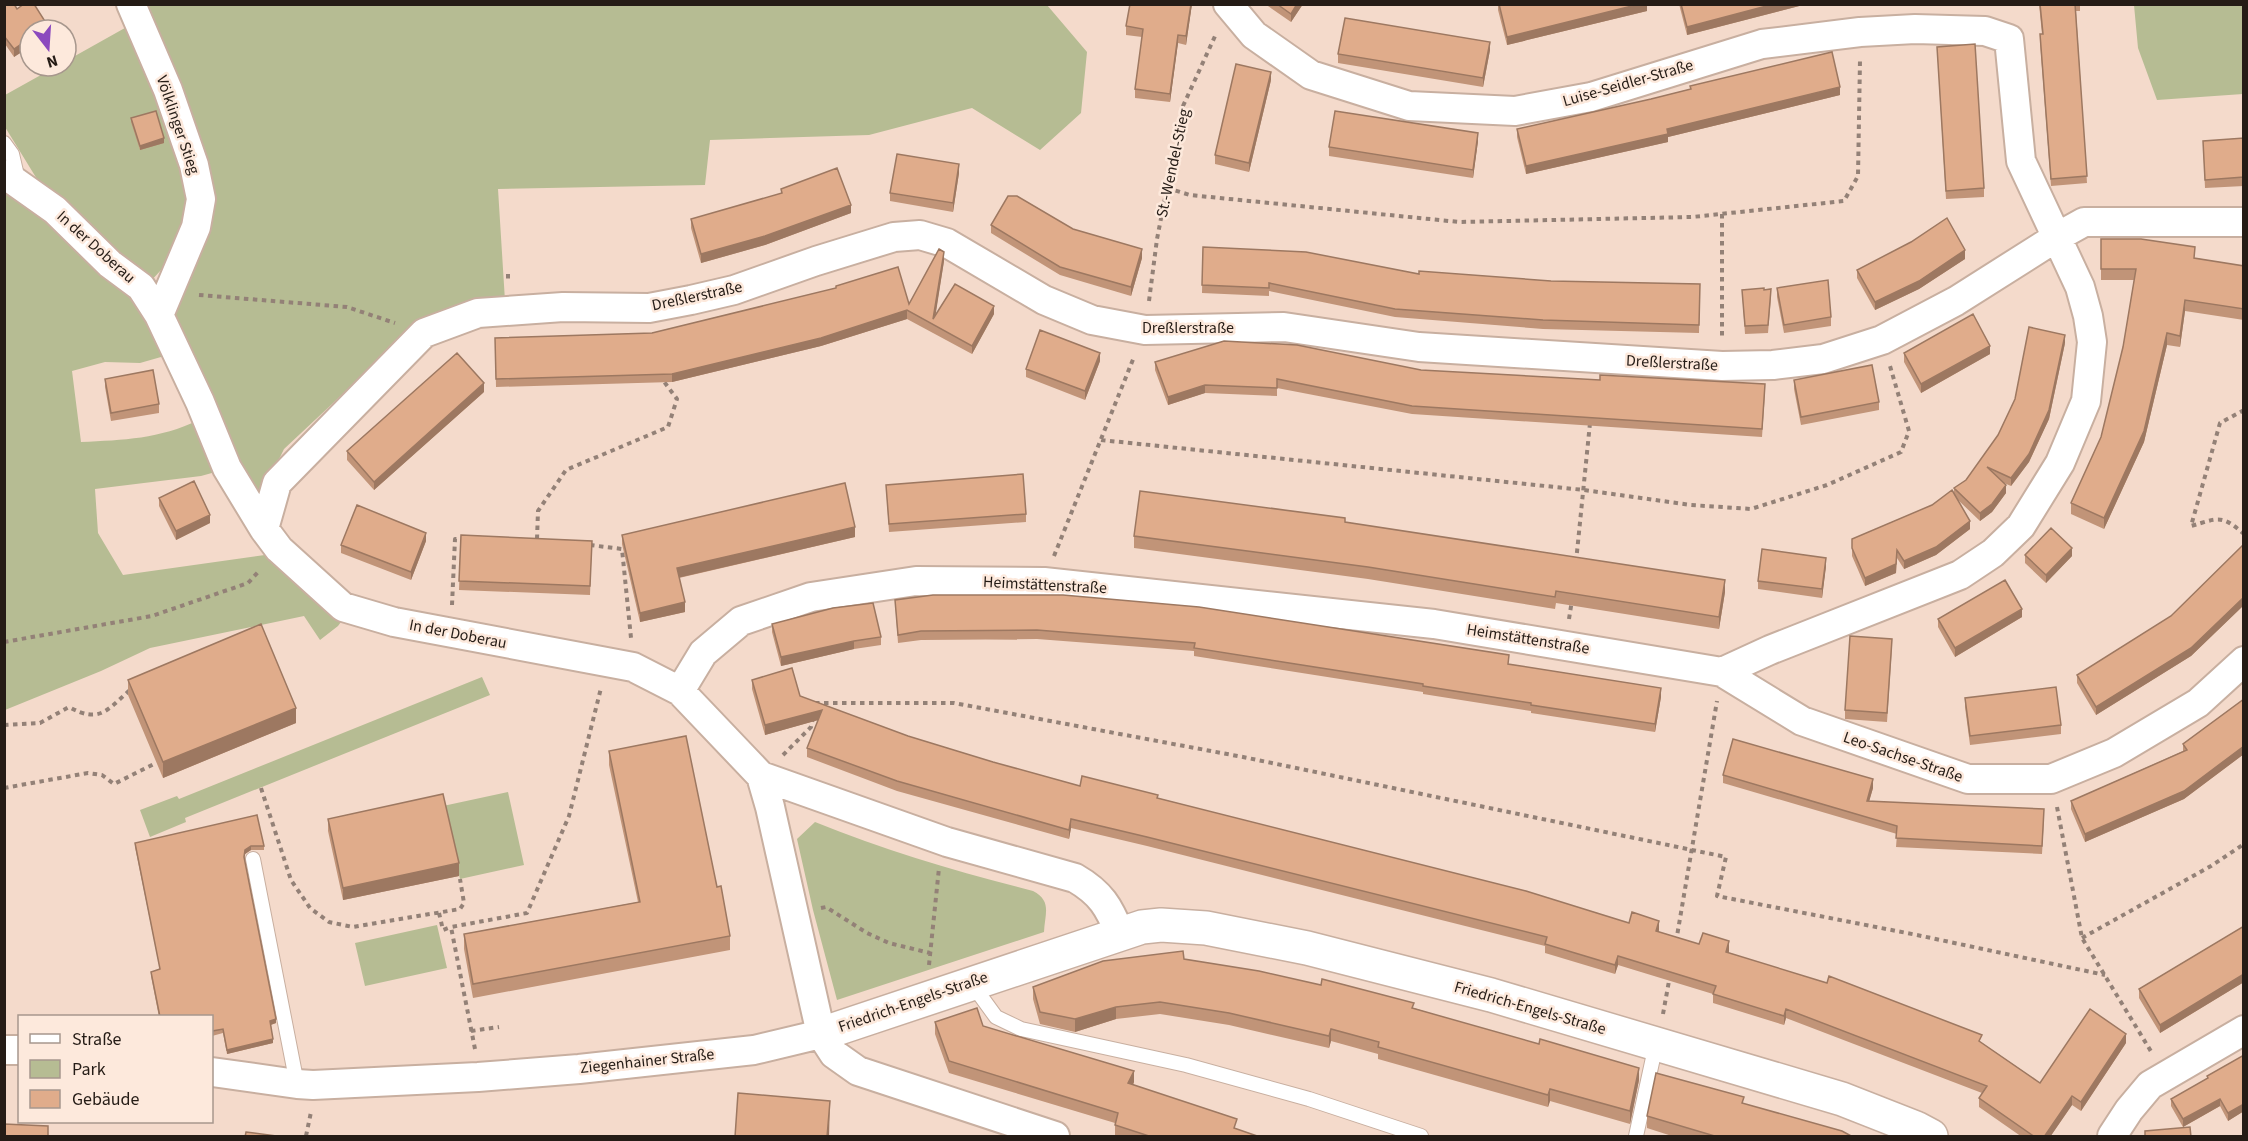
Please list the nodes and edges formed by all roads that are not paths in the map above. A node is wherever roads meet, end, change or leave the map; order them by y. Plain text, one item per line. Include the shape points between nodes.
1 (130, 4) edge
2 (1229, 5) edge
3 (4, 143) edge
4 (12, 179) edge
5 (2244, 222) edge
6 (2056, 237) junction
7 (164, 304) junction
8 (271, 539) junction
9 (2244, 661) edge
10 (1722, 672) junction
11 (680, 690) junction
12 (761, 776) junction
13 (253, 859) dead end
14 (1120, 934) junction
15 (971, 983) junction
16 (2244, 1030) edge
17 (821, 1034) junction
18 (1656, 1044) junction
19 (213, 1072) edge
20 (297, 1084) junction
21 (1055, 1137) edge
22 (1421, 1137) edge
23 (1636, 1137) edge
24 (1931, 1137) edge
25 (2112, 1137) edge

1 - 7 street, Völklinger Stieg via 168,90 194,165 201,199 196,227
2 - 6 street, Luise-Seidler-Straße via 1254,35 1311,75 1409,106 1515,111 1592,97 1762,44 1860,32 1985,31 2009,39 2021,160
3 - 4 lane via 12,154
4 - 7 street, In der Doberau via 55,210 110,264
5 - 6 street, Dreßlerstraße via 2084,222
6 - 8 street, Dreßlerstraße via 1956,301 1882,340 1823,360 1722,366 1419,347 1284,327 1145,330 1092,321 1044,300 947,243 920,235 894,237 692,300 650,308 563,307 478,313 424,333 277,483
6 - 10 street via 2080,287 2088,316 2092,342 2086,401 2060,463 2021,526 1993,553 1960,575
7 - 8 street, In der Doberau via 226,468
8 - 11 street, In der Doberau via 343,607 394,622 633,667
9 - 10 street, Leo-Sachse-Straße via 2198,703 2114,753 2051,779 1968,779 1802,721
10 - 11 street, Heimstättenstraße via 1434,624 1044,582 916,581 811,597 741,621 703,653
11 - 12 street, Friedrich-Engels-Straße
12 - 14 street, Friedrich-Engels-Straße via 946,842 1075,878 1093,888 1110,908
12 - 17 street, Friedrich-Engels-Straße
13 - 20 lane
14 - 15 street, Friedrich-Engels-Straße
14 - 18 street, Friedrich-Engels-Straße via 1142,927 1179,925 1285,944 1491,995
15 - 17 street, Friedrich-Engels-Straße
15 - 22 lane via 996,1017 1021,1029 1186,1065 1309,1099
16 - 25 street via 2151,1085
17 - 20 street, Ziegenhainer Straße via 754,1050 570,1070
17 - 21 street via 834,1054 858,1071
18 - 23 lane
18 - 24 street, Friedrich-Engels-Straße via 1842,1098
19 - 20 street, Ziegenhainer Straße

